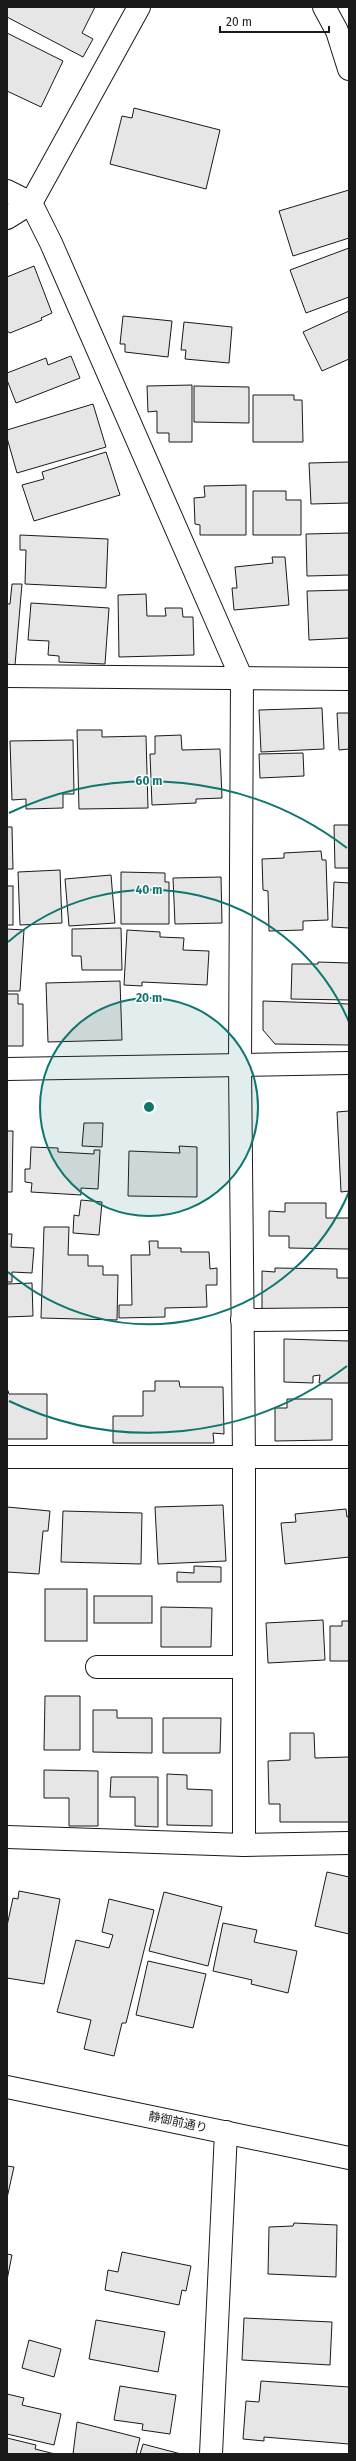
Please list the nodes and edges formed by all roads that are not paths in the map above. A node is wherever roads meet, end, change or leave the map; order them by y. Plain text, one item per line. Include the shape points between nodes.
1 (139, 7) edge
2 (324, 7) edge
3 (349, 69) edge
4 (7, 191) edge
5 (31, 203) junction
6 (7, 218) edge
7 (7, 676) edge
8 (242, 679) junction
9 (349, 679) edge
10 (349, 1062) edge
11 (240, 1064) junction
12 (7, 1069) edge
13 (349, 1319) edge
14 (242, 1320) junction
15 (7, 1457) edge
16 (349, 1457) edge
17 (244, 1458) junction
18 (244, 1666) junction
19 (97, 1667) dead end
20 (7, 1838) edge
21 (349, 1843) edge
22 (244, 1845) junction
23 (7, 2087) edge
24 (226, 2132) junction
25 (349, 2158) edge
26 (211, 2454) edge

1 - 5 street
2 - 3 street via 337,31
4 - 5 street
5 - 6 street
5 - 8 street via 51,243
7 - 8 street
8 - 9 street
8 - 11 street
10 - 11 street
11 - 12 street
11 - 14 street
13 - 14 street
14 - 17 street
15 - 17 street
16 - 17 street
17 - 18 street
18 - 19 street
18 - 22 street
20 - 22 street
21 - 22 street
23 - 24 street, 静御前通り
24 - 25 street, 静御前通り
24 - 26 street

